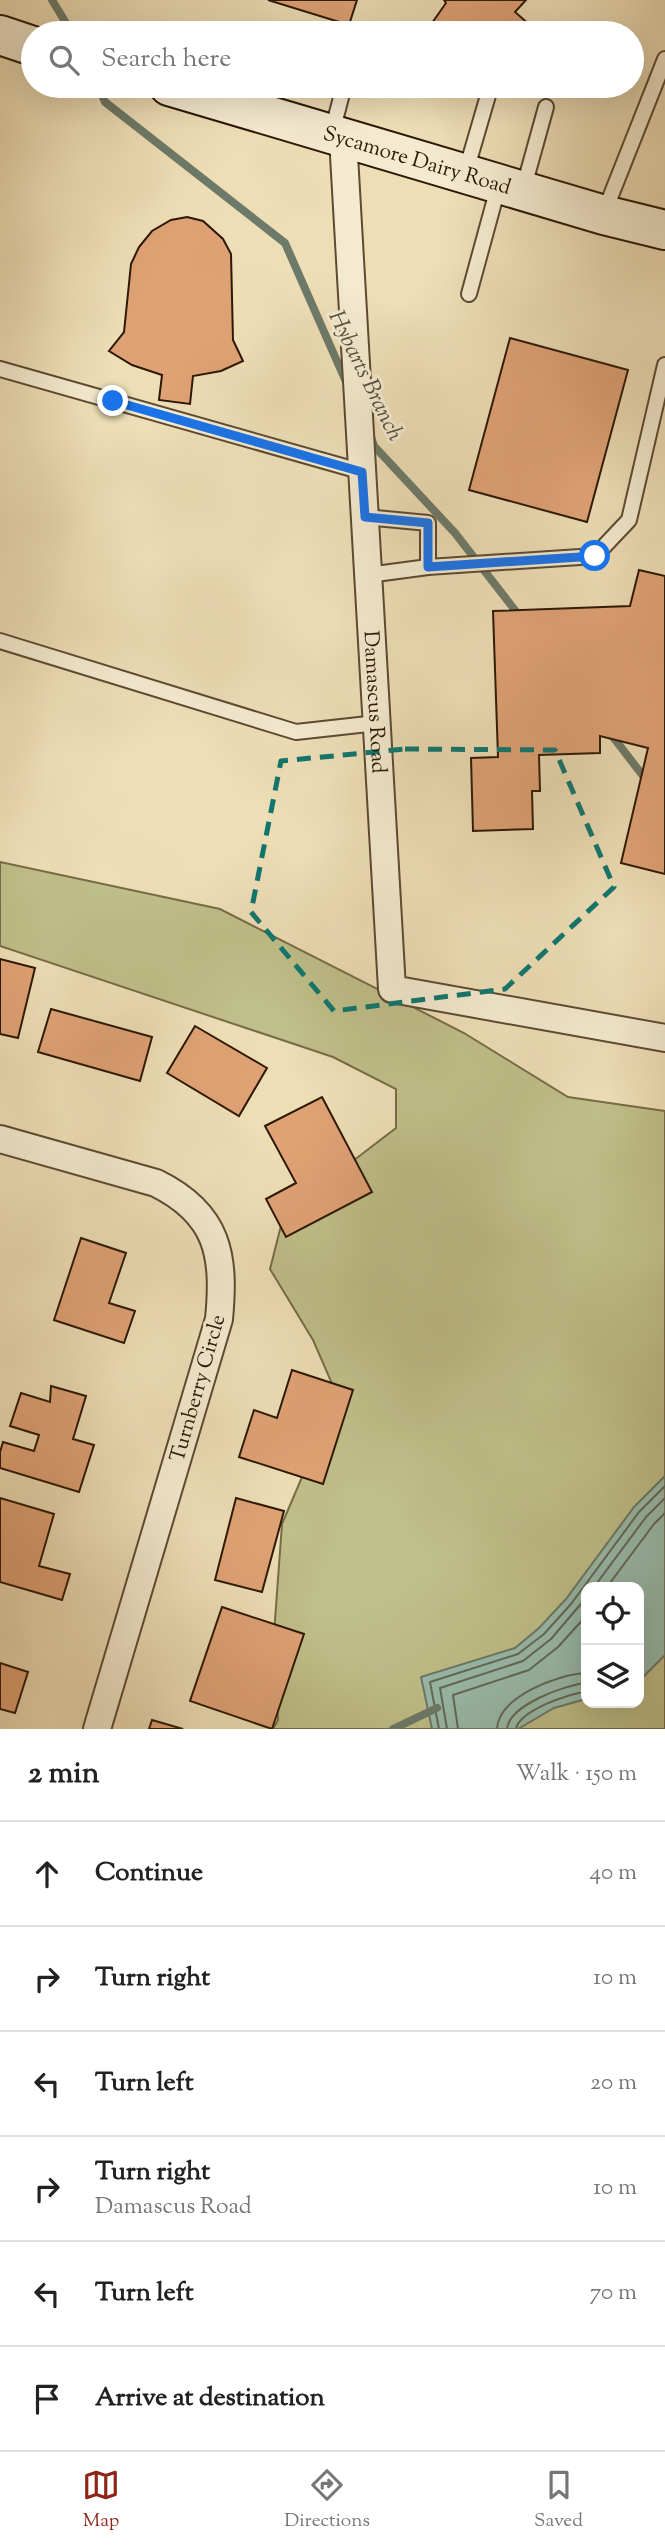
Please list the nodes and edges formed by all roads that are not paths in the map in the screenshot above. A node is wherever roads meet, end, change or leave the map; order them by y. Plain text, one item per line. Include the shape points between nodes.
1 (0, 35) edge
2 (21, 42) edge
3 (665, 59) edge
4 (209, 98) edge
5 (342, 98) edge
6 (489, 98) edge
7 (546, 107) dead end
8 (337, 136) junction
9 (496, 183) junction
10 (604, 215) junction
11 (665, 230) edge
12 (469, 294) dead end
13 (665, 365) edge
14 (0, 369) edge
15 (663, 383) edge
16 (362, 472) junction
17 (365, 517) junction
18 (428, 567) junction
19 (368, 575) junction
20 (0, 641) edge
21 (377, 723) junction
22 (665, 1038) edge
23 (0, 1139) edge
24 (97, 1729) edge

1 - 2 main road
3 - 10 lane
4 - 8 main road, Sycamore Dairy Road
5 - 8 lane
6 - 9 lane
7 - 9 lane
8 - 9 main road, Sycamore Dairy Road
8 - 16 street, Damascus Road
9 - 10 main road, Sycamore Dairy Road
9 - 12 lane
10 - 11 main road, Sycamore Dairy Road
13 - 15 lane
14 - 16 lane
15 - 18 lane via 629,520 595,556
16 - 17 street, Damascus Road
17 - 18 lane via 428,523
17 - 19 street, Damascus Road
18 - 19 lane
19 - 21 street, Damascus Road
20 - 21 lane via 296,732
21 - 22 street, Damascus Road via 392,989
23 - 24 street, Turnberry Circle via 173,1191 209,1231 221,1265 219,1319

